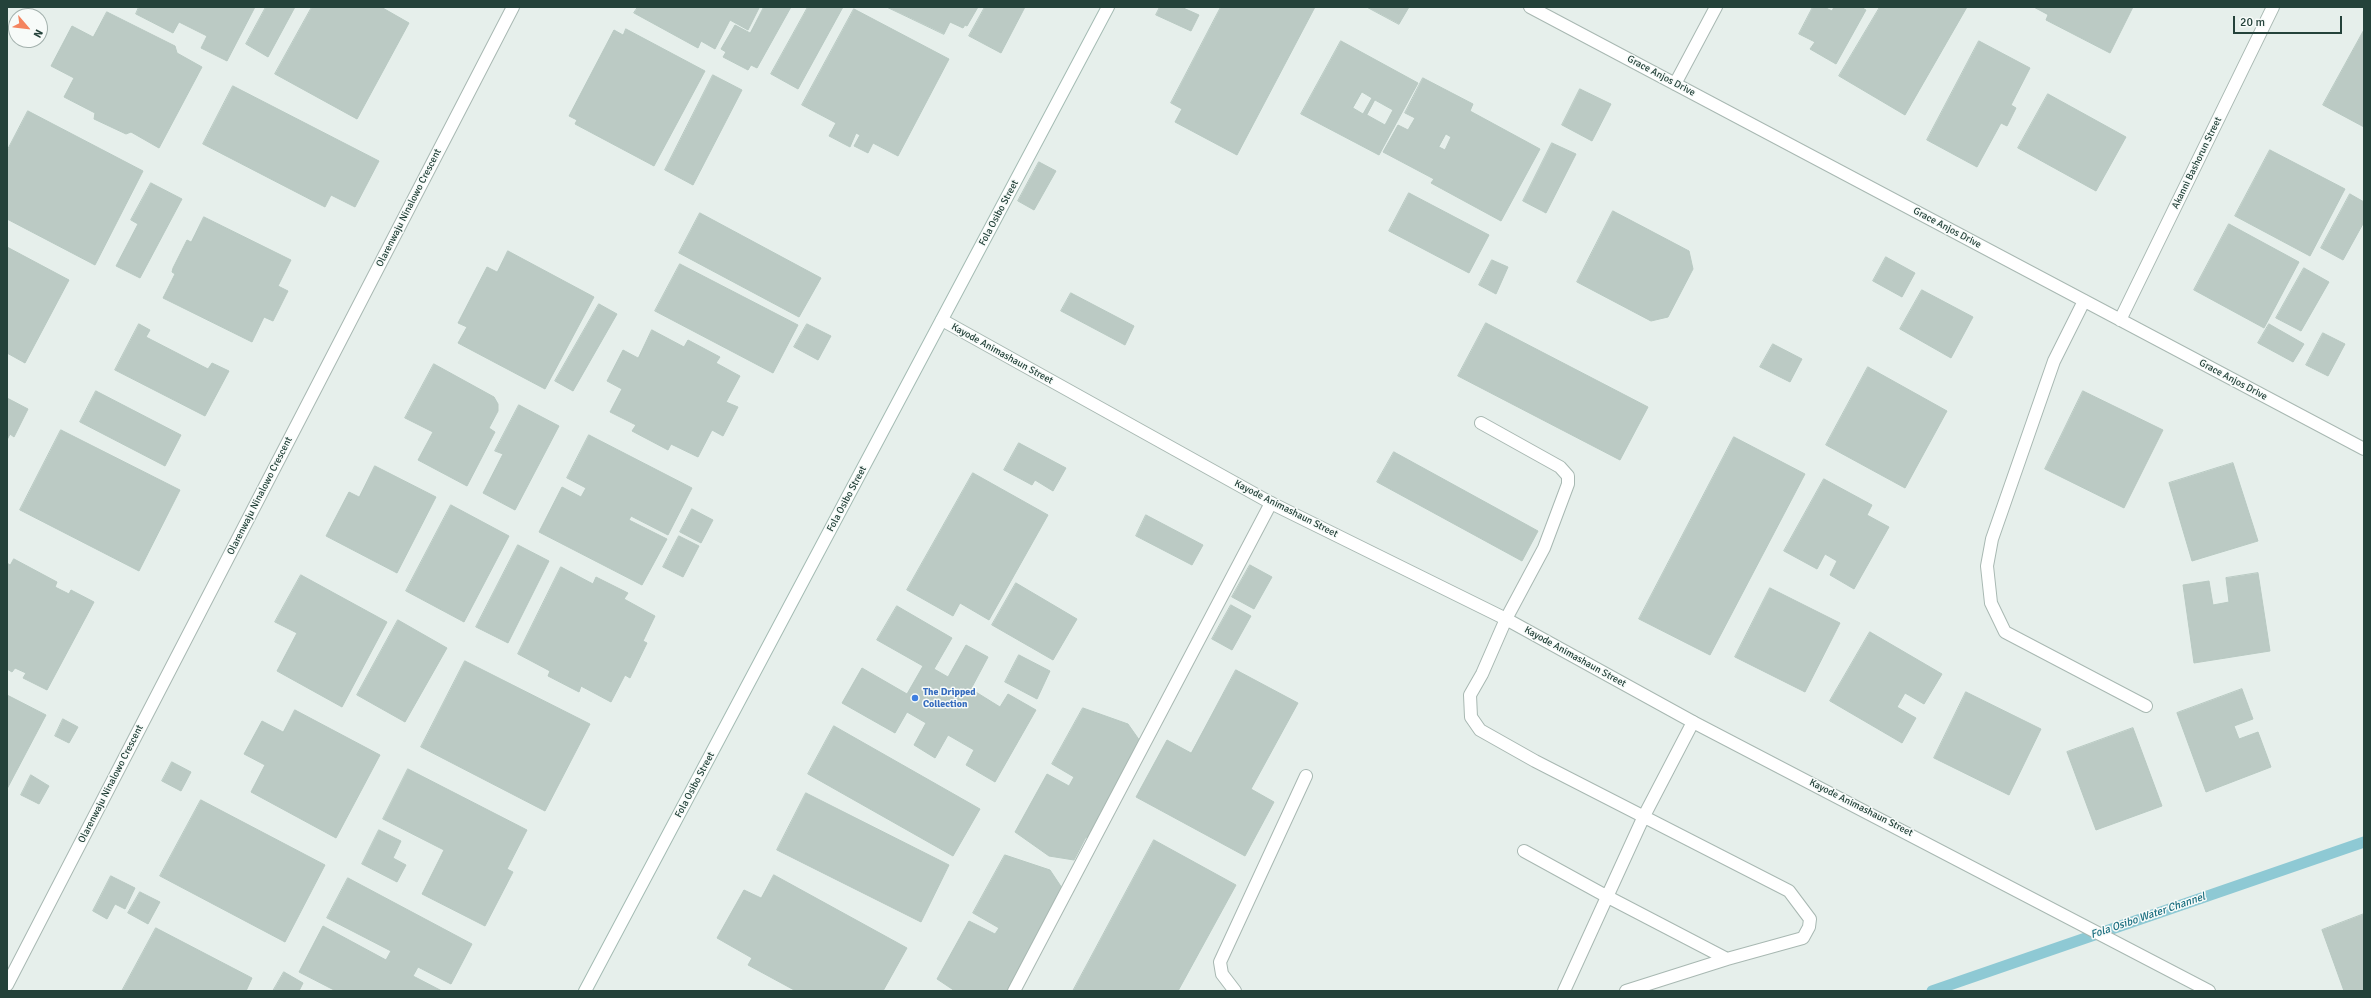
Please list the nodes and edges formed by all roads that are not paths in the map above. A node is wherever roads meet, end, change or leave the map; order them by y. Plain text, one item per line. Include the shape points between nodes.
1 (513, 7) edge
2 (1108, 7) edge
3 (1530, 7) edge
4 (1716, 7) edge
5 (2273, 7) edge
6 (1675, 84) junction
7 (2084, 301) junction
8 (942, 320) junction
9 (2120, 320) junction
10 (1481, 423) dead end
11 (2364, 449) edge
12 (1271, 503) junction
13 (1506, 619) junction
14 (2146, 706) dead end
15 (1693, 722) junction
16 (1306, 776) dead end
17 (1644, 816) junction
18 (1524, 851) dead end
19 (1606, 896) junction
20 (1727, 959) junction
21 (7, 986) edge
22 (585, 991) edge
23 (1014, 991) edge
24 (1235, 991) edge
25 (1564, 991) edge
26 (1626, 991) edge
27 (2209, 991) edge

1 - 21 street, Olarenwaju Ninalowo Crescent
2 - 8 street, Fola Osibo Street
3 - 6 street, Grace Anjos Drive
4 - 6 street
5 - 9 street, Akanni Bashorun Street
6 - 7 street, Grace Anjos Drive
7 - 9 street, Grace Anjos Drive
7 - 14 street via 2054,361 1992,539 1987,566 1991,602 2005,632
8 - 12 street, Kayode Animashaun Street
8 - 22 street, Fola Osibo Street
9 - 11 street, Grace Anjos Drive
10 - 13 street via 1560,466 1568,476 1566,492 1544,548
12 - 13 street, Kayode Animashaun Street
12 - 23 street
13 - 15 street, Kayode Animashaun Street
13 - 17 street via 1470,695 1471,717 1480,730
15 - 17 street
15 - 27 street, Kayode Animashaun Street
16 - 24 street via 1220,962 1222,974
17 - 19 street
17 - 20 street via 1789,891 1810,919 1803,938
18 - 19 street
19 - 20 street
19 - 25 street
20 - 26 street

